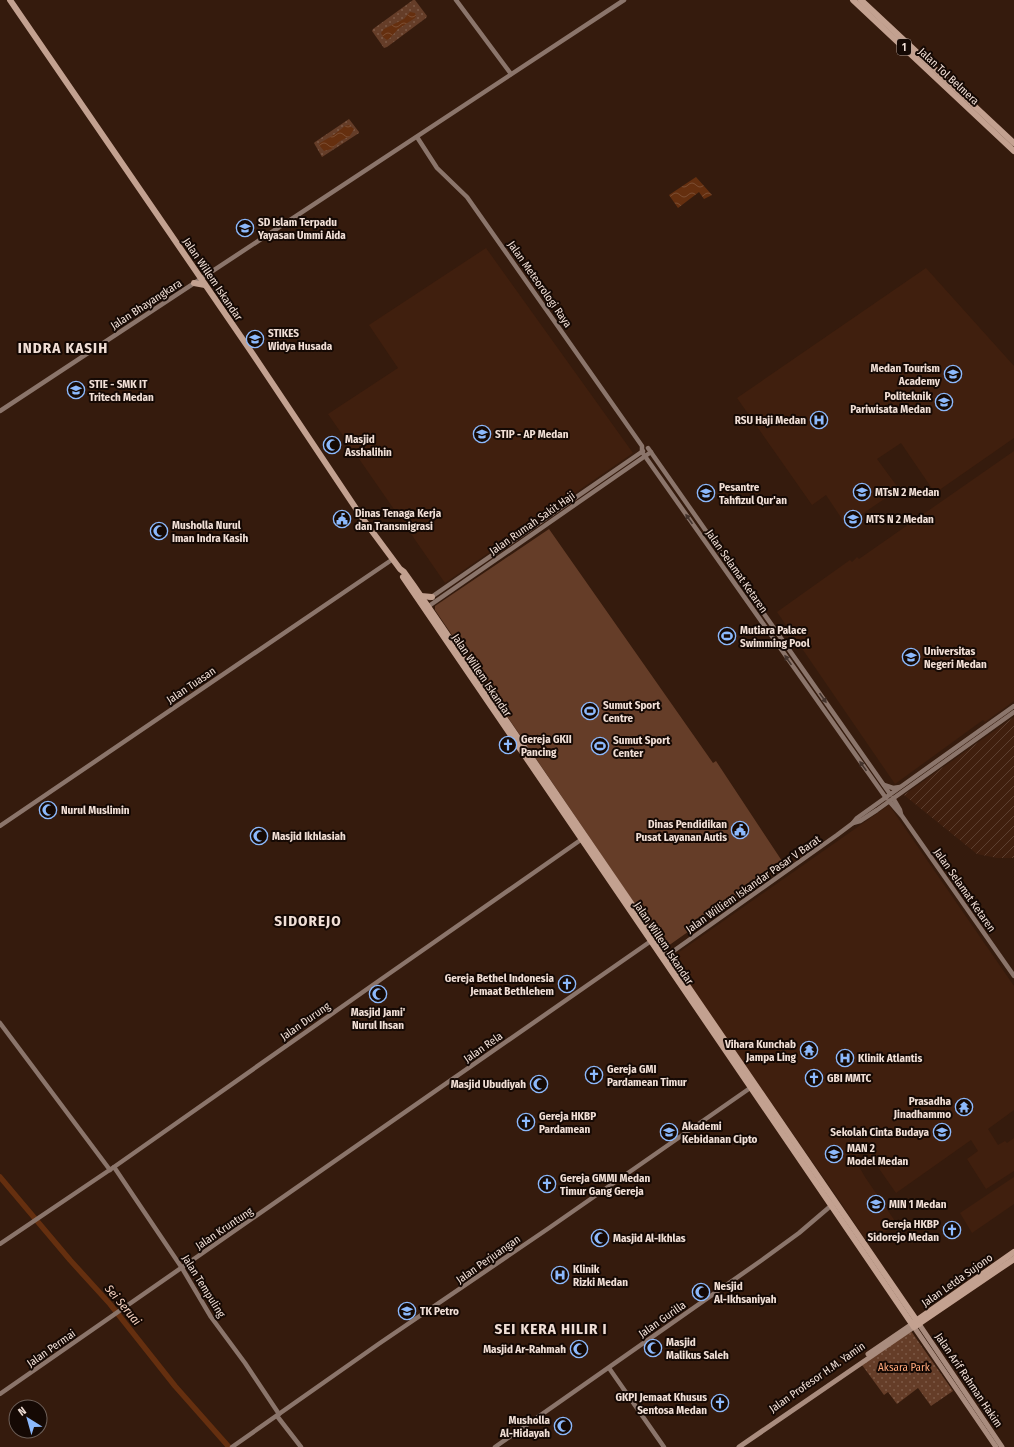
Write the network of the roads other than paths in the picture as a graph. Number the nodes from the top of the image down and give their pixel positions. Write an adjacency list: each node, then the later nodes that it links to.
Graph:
1 (10, 0): 10 (highway, Jalan Willem Iskandar)
2 (456, 0): 6 (street)
3 (624, 0): 6 (street)
4 (853, 0): 9 (highway, Jalan Tol Belmera / 1)
5 (861, 0): 8 (highway, Jalan Tol Belmera / 1)
6 (512, 74): 7 (street)
7 (417, 137): 10 (street); 14 (street, Jalan Meteorologi Raya)
8 (1014, 143)
9 (1014, 150)
10 (201, 279): 11 (street, Jalan Bhayangkara); 12 (highway, Jalan Willem Iskandar)
11 (194, 283): 12 (highway); 13 (street, Jalan Bhayangkara)
12 (205, 285): 19 (highway, Jalan Willem Iskandar)
13 (0, 411)
14 (642, 446): 15 (street); 16 (street)
15 (649, 450): 16 (street, Jalan Rumah Sakit Haji); 17 (street, Jalan Selamat Ketaren)
16 (644, 454): 18 (street, Jalan Selamat Ketaren, one-way to 16); 22 (street, Jalan Rumah Sakit Haji)
17 (704, 528): 18 (street); 25 (street, Jalan Selamat Ketaren)
18 (699, 532): 26 (street, Jalan Selamat Ketaren, one-way to 18)
19 (393, 558): 20 (highway, Jalan Willem Iskandar); 35 (street, Jalan Tuasan)
20 (400, 569): 21 (highway, Jalan Willem Iskandar); 23 (highway, Jalan Willem Iskandar)
21 (421, 596): 22 (highway); 23 (highway, Jalan Willem Iskandar)
22 (433, 600): 23 (street, Jalan Rumah Sakit Haji); 24 (highway)
23 (425, 605): 24 (highway, Jalan Willem Iskandar); 36 (highway, Jalan Willem Iskandar)
24 (432, 613): 37 (highway, Jalan Willem Iskandar)
25 (801, 666): 26 (street); 29 (street, Jalan Selamat Ketaren, one-way to 29)
26 (796, 670): 31 (street, Jalan Selamat Ketaren)
27 (1014, 706): 30 (street, Jalan Williem Iskandar Pasar V Barat)
28 (1014, 712): 30 (street, Jalan Williem Iskandar Pasar V Barat)
29 (857, 747): 31 (street); 32 (street, Jalan Selamat Ketaren)
30 (958, 749): 33 (street, Jalan Williem Iskandar Pasar V Barat); 34 (street, Jalan Williem Iskandar Pasar V Barat)
31 (852, 750): 34 (street, Jalan Selamat Ketaren, one-way to 31)
32 (883, 784): 33 (street); 34 (street, Jalan Selamat Ketaren)
33 (901, 787): 34 (street, Jalan Williem Iskandar Pasar V Barat)
34 (889, 798): 39 (street, Jalan Williem Iskandar Pasar V Barat); 40 (street, Jalan Selamat Ketaren)
35 (0, 826)
36 (582, 840): 37 (highway, Jalan Willem Iskandar); 44 (street, Jalan Durung)
37 (590, 848): 38 (highway, Jalan Willem Iskandar); 39 (highway, Jalan Willem Iskandar)
38 (651, 941): 39 (highway, Jalan Willem Iskandar); 43 (street, Jalan Rela)
39 (665, 957): 42 (highway, Jalan Willem Iskandar)
40 (1014, 976)
41 (0, 1023): 44 (street, Jalan Tempuling)
42 (753, 1086): 45 (highway, Jalan Willem Iskandar); 58 (street, Jalan Perjuangan)
43 (326, 1167): 49 (street, Jalan Kruntung)
44 (112, 1168): 46 (street, Jalan Durung); 49 (street, Jalan Tempuling)
45 (833, 1204): 50 (highway, Jalan Willem Iskandar); 55 (street, Jalan Gurilla)
46 (0, 1244)
47 (1014, 1252): 51 (highway, Jalan Letda Sujono)
48 (1014, 1259): 53 (highway, Jalan Letda Sujono)
49 (182, 1268): 52 (street, Jalan Kruntung); 58 (street, Jalan Tempuling)
50 (908, 1314): 51 (highway); 53 (highway, Jalan Willem Iskandar); 54 (main road)
51 (924, 1315): 53 (highway, Jalan Letda Sujono)
52 (113, 1316): 57 (street, Jalan Permai)
53 (915, 1324): 54 (main road, Jalan Profesor H.M. Yamin); 56 (main road, Jalan Arif Rahman Hakim); 64 (main road, Jalan Profesor H.M. Yamin)
54 (903, 1330): 63 (main road, Jalan Profesor H.M. Yamin)
55 (608, 1368): 61 (street, Jalan Gurilla); 62 (street)
56 (949, 1373): 65 (main road, Jalan Arif Rahman Hakim); 66 (main road, Jalan Arif Rahman Hakim)
57 (0, 1394)
58 (278, 1415): 59 (street, Jalan Perjuangan); 60 (street, Jalan Tempuling)
59 (233, 1446)
60 (301, 1447)
61 (495, 1447)
62 (664, 1447)
63 (734, 1447)
64 (739, 1447)
65 (996, 1447)
66 (1002, 1447)

